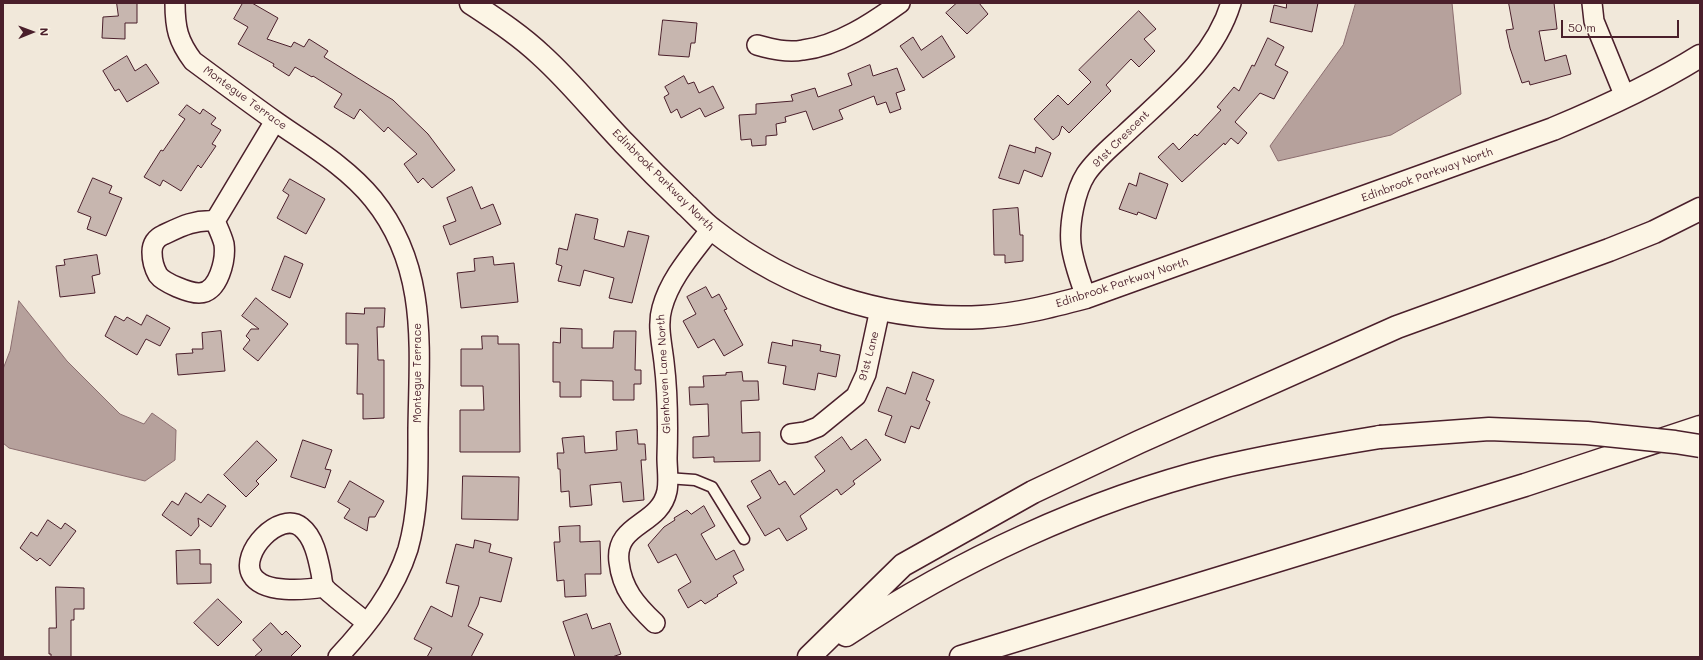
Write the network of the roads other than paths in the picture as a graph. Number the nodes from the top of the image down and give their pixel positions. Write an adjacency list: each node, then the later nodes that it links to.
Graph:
1 (175, 3): 9 (street, Montegue Terrace)
2 (471, 3): 12 (main road, Edinbrook Parkway North)
3 (900, 3): 6 (street)
4 (1232, 3): 13 (street, 91st Crescent)
5 (1592, 3): 8 (street)
6 (757, 45)
7 (1700, 56): 8 (main road, Edinbrook Parkway North)
8 (1625, 97): 13 (main road, Edinbrook Parkway North)
9 (275, 121): 11 (street); 21 (street, Montegue Terrace)
10 (1700, 209): 24 (main road)
11 (215, 221)
12 (711, 229): 14 (main road, Edinbrook Parkway North); 18 (street, Glenhaven Lane North)
13 (1086, 297): 14 (main road, Edinbrook Parkway North)
14 (880, 309): 16 (street, 91st Lane)
15 (1700, 427): 26 (main road)
16 (791, 434)
17 (1700, 446): 25 (main road, bridge)
18 (667, 478): 19 (lane); 22 (street, Glenhaven Lane North)
19 (744, 539)
20 (324, 587): 21 (street)
21 (367, 623): 23 (street, Montegue Terrace)
22 (655, 623)
23 (338, 657)
24 (809, 657)
25 (812, 657)
26 (961, 657)

